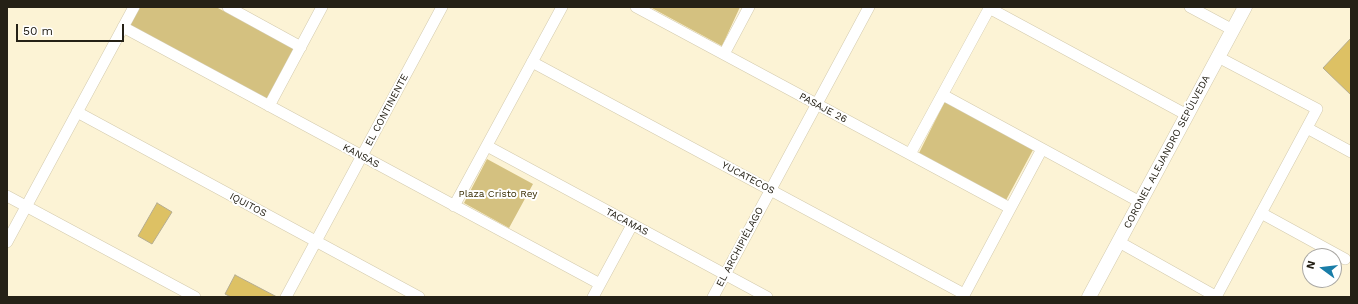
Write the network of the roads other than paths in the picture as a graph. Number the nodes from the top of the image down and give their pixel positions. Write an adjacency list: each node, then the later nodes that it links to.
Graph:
1 (134, 7): 12 (street)
2 (228, 7): 14 (street)
3 (322, 7): 14 (street)
4 (442, 7): 28 (street, EL CONTINENTE)
5 (562, 7): 17 (street)
6 (636, 7): 15 (street, PASAJE 26)
7 (749, 7): 15 (street)
8 (869, 7): 19 (street, EL ARCHIPIÉLAGO)
9 (1190, 7): 13 (street)
10 (1245, 7): 13 (street, CORONEL ALEJANDRO SEPÚLVEDA)
11 (990, 8): 18 (street); 22 (street)
12 (123, 27): 20 (street, KANSAS); 21 (street)
13 (1233, 30): 16 (street, CORONEL ALEJANDRO SEPÚLVEDA)
14 (301, 46): 20 (street)
15 (724, 54): 19 (street, PASAJE 26)
16 (1218, 57): 22 (street, CORONEL ALEJANDRO SEPÚLVEDA); 23 (street)
17 (532, 62): 24 (street); 29 (street, YUCATECOS)
18 (943, 95): 25 (street); 27 (street)
19 (817, 104): 27 (street, PASAJE 26); 29 (street, EL ARCHIPIÉLAGO)
20 (269, 106): 28 (street, KANSAS)
21 (77, 112): 32 (street); 37 (street, IQUITOS)
22 (1187, 115): 31 (street, CORONEL ALEJANDRO SEPÚLVEDA)
23 (1307, 128): 26 (street); 35 (street)
24 (487, 146): 33 (street); 36 (street, TACAMAS)
25 (1042, 149): 31 (street); 34 (street)
26 (1351, 152)
27 (910, 154): 34 (street, PASAJE 26)
28 (362, 156): 33 (street, KANSAS); 37 (street, EL CONTINENTE)
29 (771, 190): 41 (street, EL ARCHIPIÉLAGO); 43 (street, YUCATECOS)
30 (7, 196): 32 (street)
31 (1140, 202): 39 (street, CORONEL ALEJANDRO SEPÚLVEDA)
32 (27, 206): 38 (street); 44 (street)
33 (454, 206): 42 (street, KANSAS)
34 (1010, 208): 43 (street)
35 (1262, 213): 40 (street); 51 (street)
36 (632, 224): 41 (street, TACAMAS); 42 (street)
37 (316, 241): 45 (street, EL CONTINENTE); 46 (street, IQUITOS)
38 (7, 242)
39 (1119, 242): 50 (street, CORONEL ALEJANDRO SEPÚLVEDA); 51 (street)
40 (1345, 259)
41 (725, 274): 48 (street, EL ARCHIPIÉLAGO); 49 (street, TACAMAS)
42 (600, 284): 47 (street)
43 (964, 295)
44 (195, 297)
45 (286, 297)
46 (419, 297)
47 (593, 297)
48 (713, 297)
49 (767, 297)
50 (1089, 297)
51 (1217, 297)

